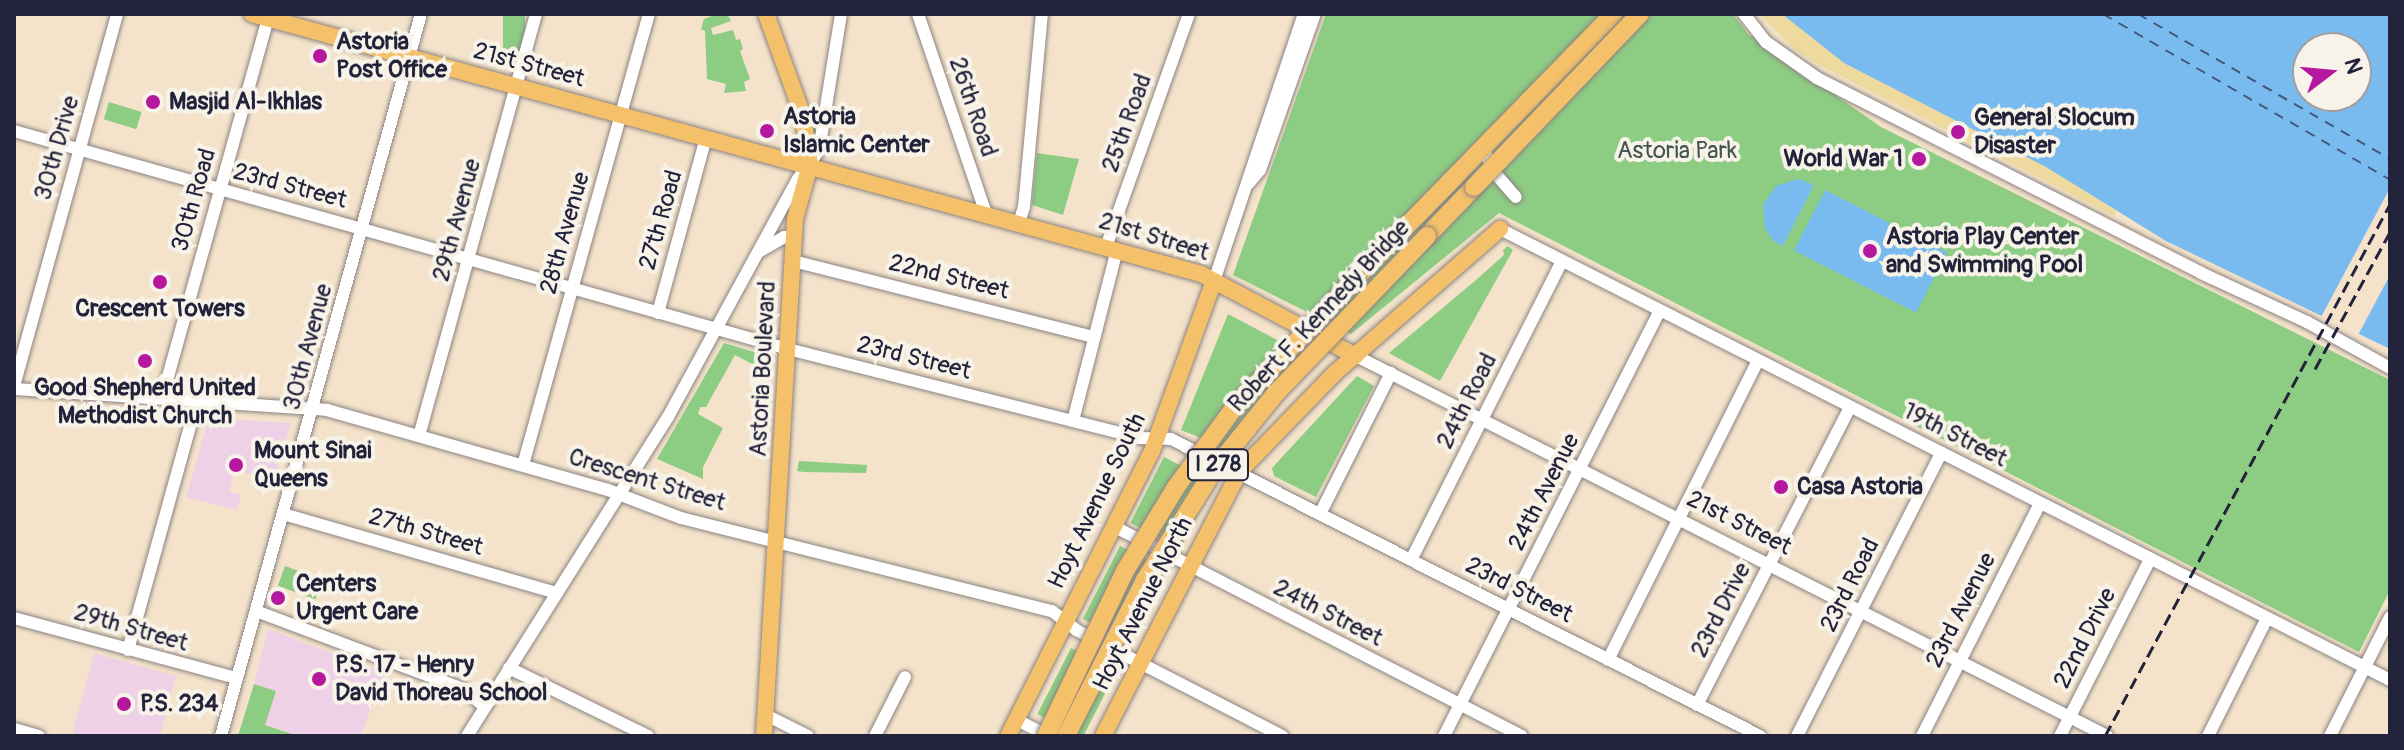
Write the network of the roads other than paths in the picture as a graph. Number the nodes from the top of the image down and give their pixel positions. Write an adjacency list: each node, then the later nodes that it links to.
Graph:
1 (117, 14): 21 (street, 30th Drive)
2 (421, 14): 16 (street, 30th Avenue)
3 (536, 14): 17 (street, 29th Avenue)
4 (649, 14): 18 (street, 28th Avenue)
5 (766, 14): 23 (main road, Astoria Boulevard)
6 (841, 14): 23 (street)
7 (918, 14): 27 (street, 26th Road)
8 (1042, 14): 28 (street)
9 (1189, 14): 32 (street, 25th Road)
10 (1304, 14): 24 (street)
11 (1315, 14): 24 (street)
12 (1614, 14): 96 (highway, Robert F. Kennedy Bridge / I 278, bridge)
13 (1640, 14): 105 (highway, Robert F. Kennedy Bridge / I 278, bridge)
14 (1744, 14): 46 (street)
15 (263, 15): 16 (main road, 21st Street); 25 (street, 30th Road)
16 (409, 57): 17 (main road, 21st Street); 29 (street, 30th Avenue)
17 (516, 86): 18 (main road, 21st Street); 34 (street, 29th Avenue)
18 (621, 115): 20 (main road, 21st Street); 38 (street, 28th Avenue)
19 (14, 131): 21 (street, 23rd Street)
20 (706, 138): 23 (main road, 21st Street); 40 (street, 27th Road)
21 (80, 150): 25 (street, 23rd Street); 48 (street, 30th Drive)
22 (1484, 150): 26 (street)
23 (810, 165): 27 (main road, 21st Street); 31 (main road, Astoria Boulevard); 33 (street)
24 (1249, 183): 37 (street)
25 (220, 189): 29 (street, 23rd Street); 49 (street, 30th Road)
26 (1516, 197)
27 (986, 214): 28 (main road, 21st Street)
28 (1019, 223): 32 (main road, 21st Street)
29 (363, 229): 34 (street, 23rd Street); 52 (street, 30th Avenue)
30 (1500, 229): 36 (street, 19th Street); 44 (main road, Hoyt Avenue North)
31 (794, 237): 33 (street); 35 (main road, Astoria Boulevard)
32 (1112, 248): 37 (main road, 21st Street); 42 (street, 25th Road)
33 (760, 251): 41 (street)
34 (470, 259): 38 (street, 23rd Street); 55 (street, 29th Avenue)
35 (793, 261): 42 (street, 22nd Street); 43 (main road, Astoria Boulevard)
36 (1562, 261): 39 (street, 19th Street); 53 (street, 24th Road)
37 (1214, 281): 44 (main road, 21st Street); 56 (main road, Hoyt Avenue South)
38 (572, 289): 40 (street, 23rd Street); 58 (street, 28th Avenue)
39 (1660, 311): 45 (street, 19th Street); 59 (street, 24th Avenue)
40 (658, 313): 41 (street, 23rd Street)
41 (716, 329): 43 (street, 23rd Street); 61 (street)
42 (1094, 337): 54 (street, 25th Road)
43 (788, 349): 54 (street, 23rd Street); 67 (main road, Astoria Boulevard)
44 (1356, 356): 47 (street, 21st Street); 60 (main road, Hoyt Avenue North)
45 (1757, 362): 51 (street, 19th Street); 65 (street)
46 (2390, 368)
47 (1391, 373): 53 (street, 21st Street); 64 (street)
48 (14, 387): 49 (street, Crescent Street)
49 (162, 398): 50 (street, Crescent Street)
50 (197, 401): 52 (street, Crescent Street); 80 (street)
51 (1850, 407): 57 (street, 19th Street); 70 (street, 23rd Drive)
52 (314, 408): 55 (street, Crescent Street); 63 (street, 30th Avenue)
53 (1483, 419): 59 (street, 21st Street); 69 (street, 24th Road)
54 (1073, 421): 56 (street, 23rd Street)
55 (419, 436): 58 (street, Crescent Street)
56 (1156, 439): 60 (street, 23rd Street); 66 (main road, Hoyt Avenue South)
57 (1941, 453): 62 (street, 19th Street); 75 (street, 23rd Road)
58 (523, 465): 61 (street, Crescent Street)
59 (1581, 470): 65 (street, 21st Street); 73 (street, 24th Avenue)
60 (1239, 472): 64 (street, 23rd Street); 71 (main road, Hoyt Avenue North)
61 (619, 494): 67 (street, Crescent Street); 72 (street)
62 (2040, 503): 68 (street, 19th Street); 82 (street, 23rd Avenue)
63 (283, 514): 72 (street, 27th Street); 74 (street, 30th Avenue)
64 (1320, 514): 69 (street, 23rd Street)
65 (1679, 519): 70 (street, 21st Street); 81 (street)
66 (1115, 527): 71 (street, 24th Street); 79 (main road, Hoyt Avenue South)
67 (778, 541): 79 (street, Crescent Street); 92 (main road, Astoria Boulevard)
68 (2150, 559): 78 (street, 19th Street); 93 (street, 22nd Drive)
69 (1411, 560): 73 (street, 23rd Street)
70 (1769, 565): 75 (street, 21st Street); 90 (street, 23rd Drive)
71 (1189, 567): 83 (main road, Hoyt Avenue North); 89 (street, 24th Street)
72 (557, 593): 85 (street)
73 (1509, 609): 81 (street, 23rd Street); 89 (street, 24th Avenue)
74 (256, 611): 87 (street, 30th Avenue); 91 (street)
75 (1861, 611): 82 (street, 21st Street); 111 (street, 23rd Road)
76 (2390, 617): 84 (street)
77 (14, 618): 80 (street, 29th Street)
78 (2267, 618): 84 (street, 19th Street); 115 (street)
79 (1065, 621): 83 (street, Crescent Street); 94 (main road, Hoyt Avenue South)
80 (128, 650): 87 (street, 29th Street)
81 (1608, 660): 90 (street, 23rd Street)
82 (1960, 661): 93 (street, 21st Street); 112 (street, 23rd Avenue)
83 (1140, 663): 106 (main road, Hoyt Avenue North); 107 (street, Crescent Street)
84 (2365, 667): 88 (street, 19th Street); 116 (street)
85 (509, 668): 91 (street); 100 (street)
86 (905, 677): 103 (street)
87 (237, 678): 98 (street, 30th Avenue)
88 (2390, 680)
89 (1460, 705): 108 (street, 24th Avenue); 109 (street, 24th Street)
90 (1697, 705): 110 (street, 23rd Street)
91 (485, 707): 99 (street)
92 (766, 715): 101 (main road, Astoria Boulevard); 102 (street)
93 (2070, 717): 113 (street, 22nd Drive); 114 (street, 21st Street)
94 (1017, 720): 96 (street); 104 (main road, Hoyt Avenue South)
95 (14, 729): 97 (street)
96 (1042, 733)
97 (39, 736)
98 (221, 736)
99 (467, 736)
100 (648, 736)
101 (764, 736)
102 (808, 736)
103 (875, 736)
104 (1008, 736)
105 (1066, 736)
106 (1103, 736)
107 (1282, 736)
108 (1444, 736)
109 (1521, 736)
110 (1760, 736)
111 (1797, 736)
112 (1922, 736)
113 (2060, 736)
114 (2107, 736)
115 (2208, 736)
116 (2330, 736)

